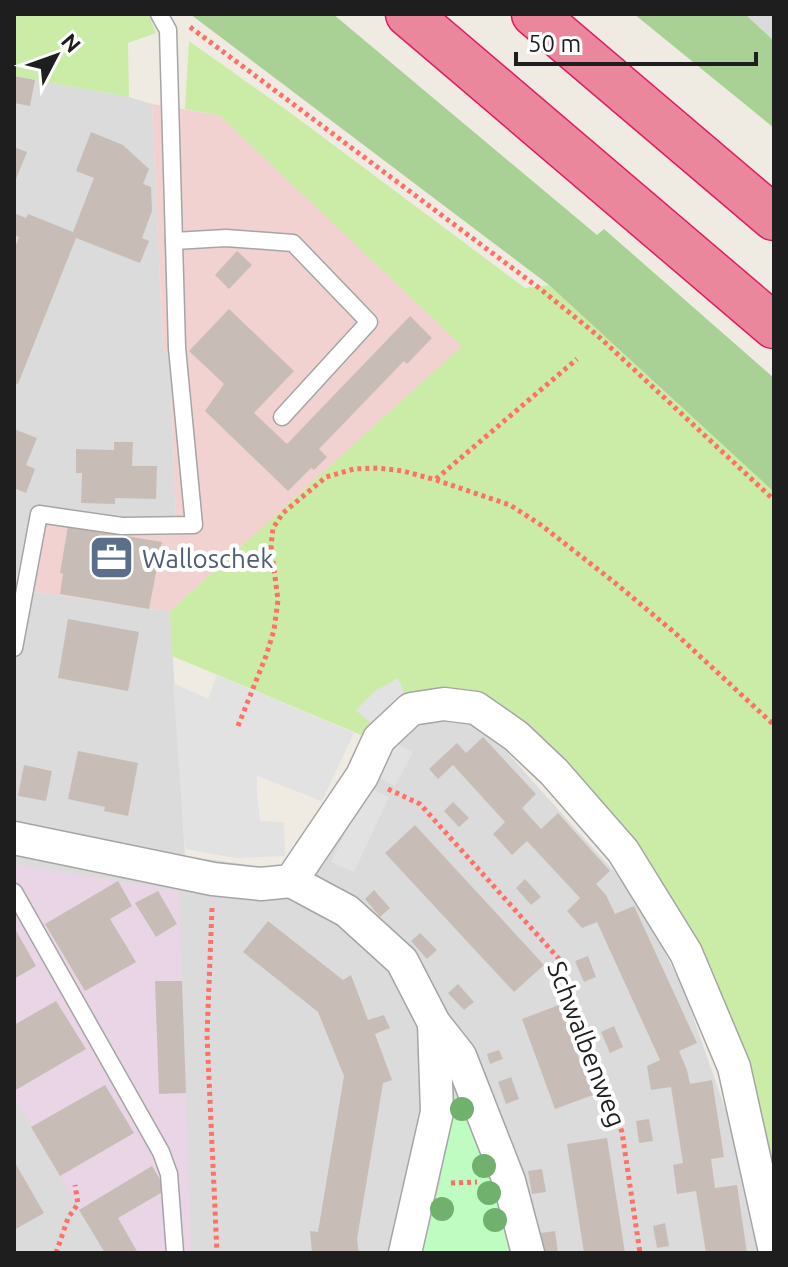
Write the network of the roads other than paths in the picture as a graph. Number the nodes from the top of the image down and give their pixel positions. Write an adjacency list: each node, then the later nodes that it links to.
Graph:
1 (159, 14): 5 (lane)
2 (408, 14): 6 (highway)
3 (534, 14): 4 (highway)
4 (774, 218)
5 (174, 241): 7 (lane); 8 (lane)
6 (774, 326)
7 (282, 417)
8 (14, 648)
9 (14, 838): 10 (street)
10 (291, 881): 12 (street); 13 (street)
11 (14, 892): 14 (lane)
12 (434, 1023): 15 (street); 16 (street)
13 (774, 1247)
14 (175, 1253)
15 (405, 1253)
16 (528, 1253)

